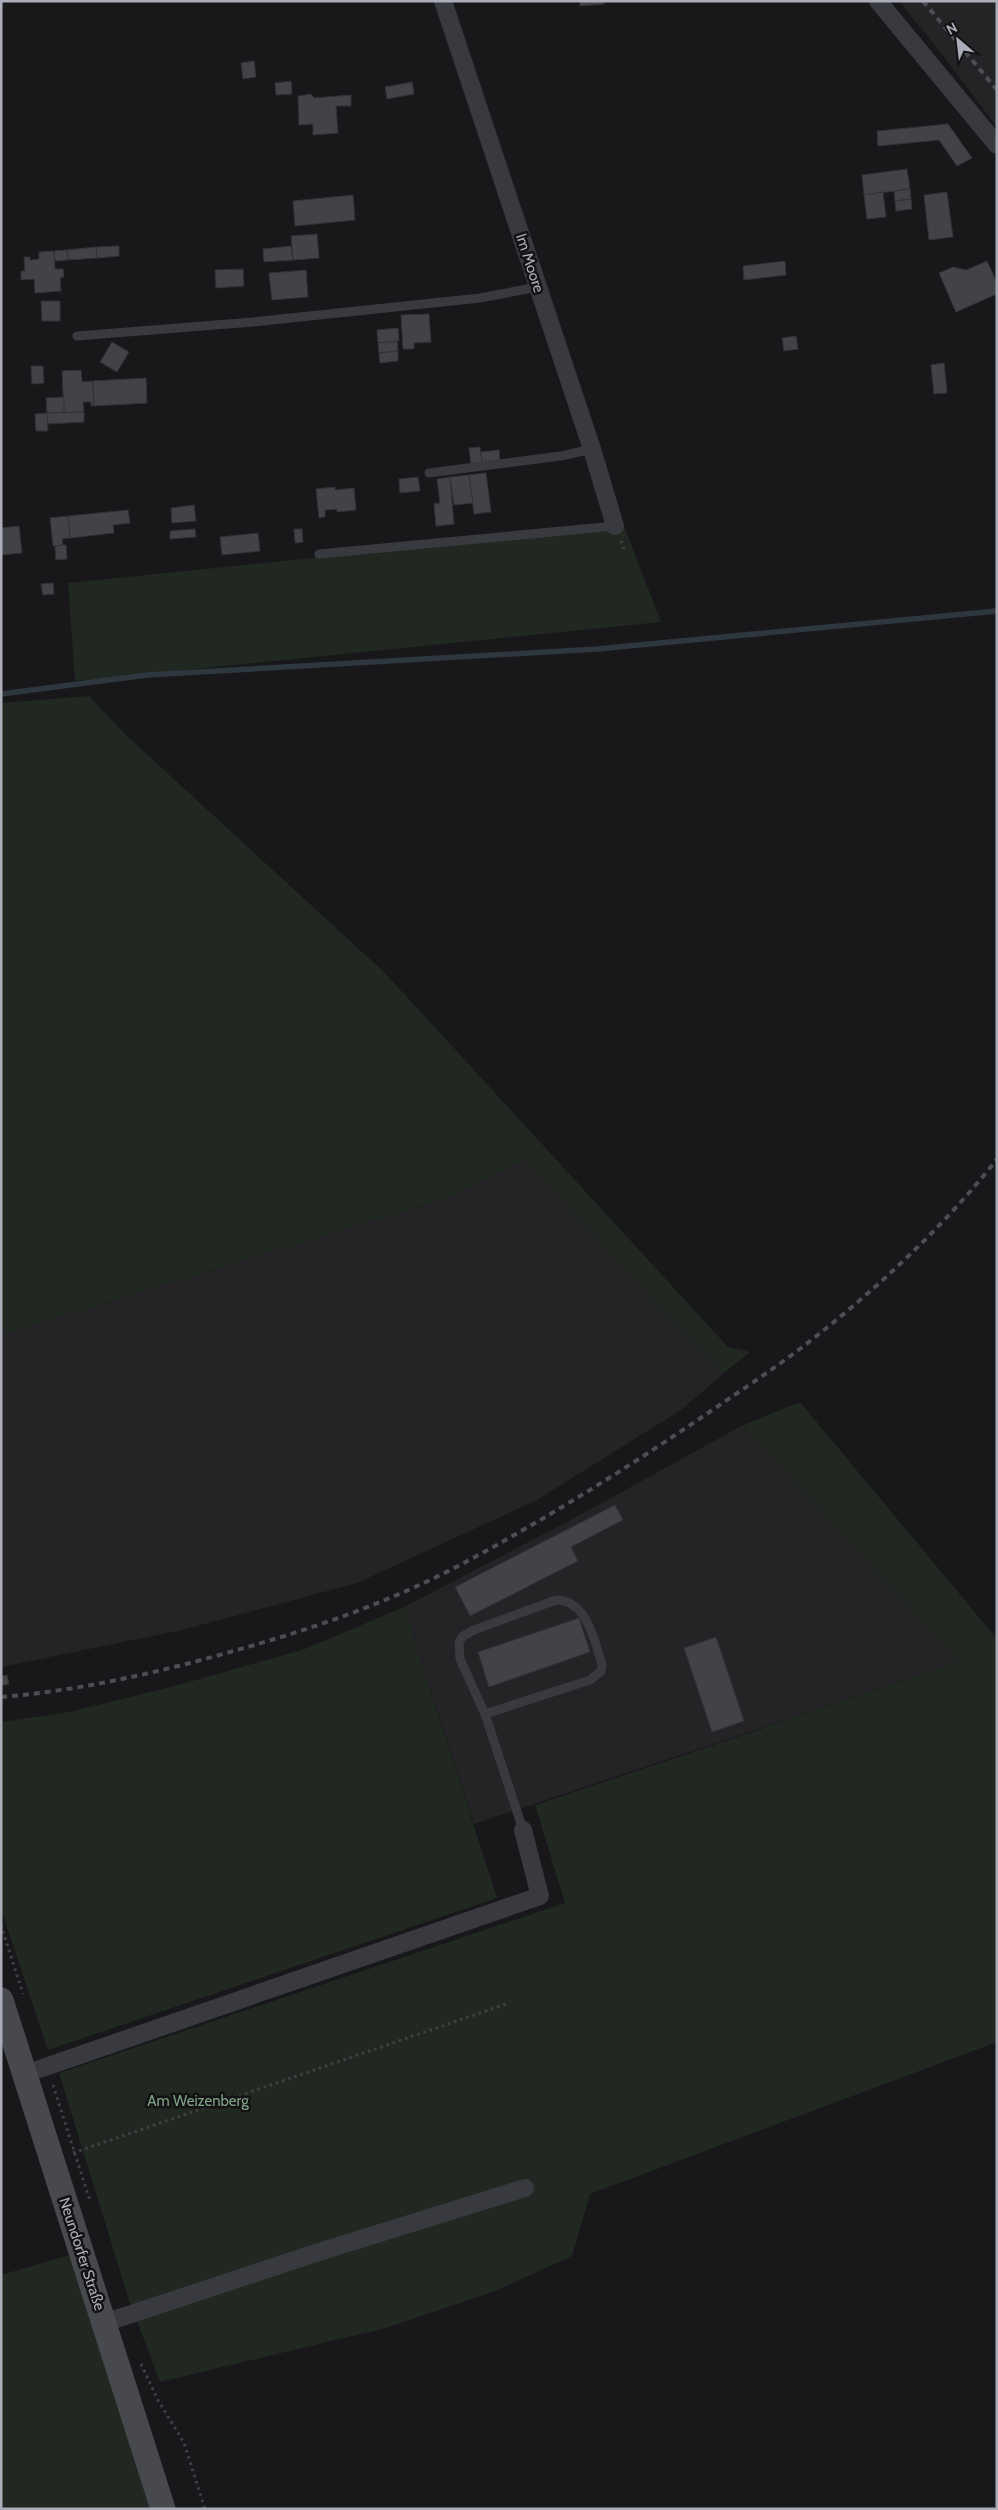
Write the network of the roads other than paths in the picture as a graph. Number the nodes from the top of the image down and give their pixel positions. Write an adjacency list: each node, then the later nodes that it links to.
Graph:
1 (444, 1): 4 (street, Im Moore)
2 (878, 1): 3 (street)
3 (997, 145)
4 (538, 287): 5 (lane); 6 (street, Im Moore)
5 (77, 336)
6 (592, 448): 7 (lane); 8 (street, Im Moore)
7 (429, 473)
8 (615, 526): 9 (lane)
9 (319, 554)
10 (485, 1714): 10 (lane); 11 (lane)
11 (523, 1830): 13 (street)
12 (13, 2000): 13 (main road, Neundorfer Straße)
13 (36, 2070): 15 (main road, Neundorfer Straße)
14 (524, 2188): 15 (street)
15 (104, 2323): 16 (main road, Neundorfer Straße)
16 (162, 2509)

